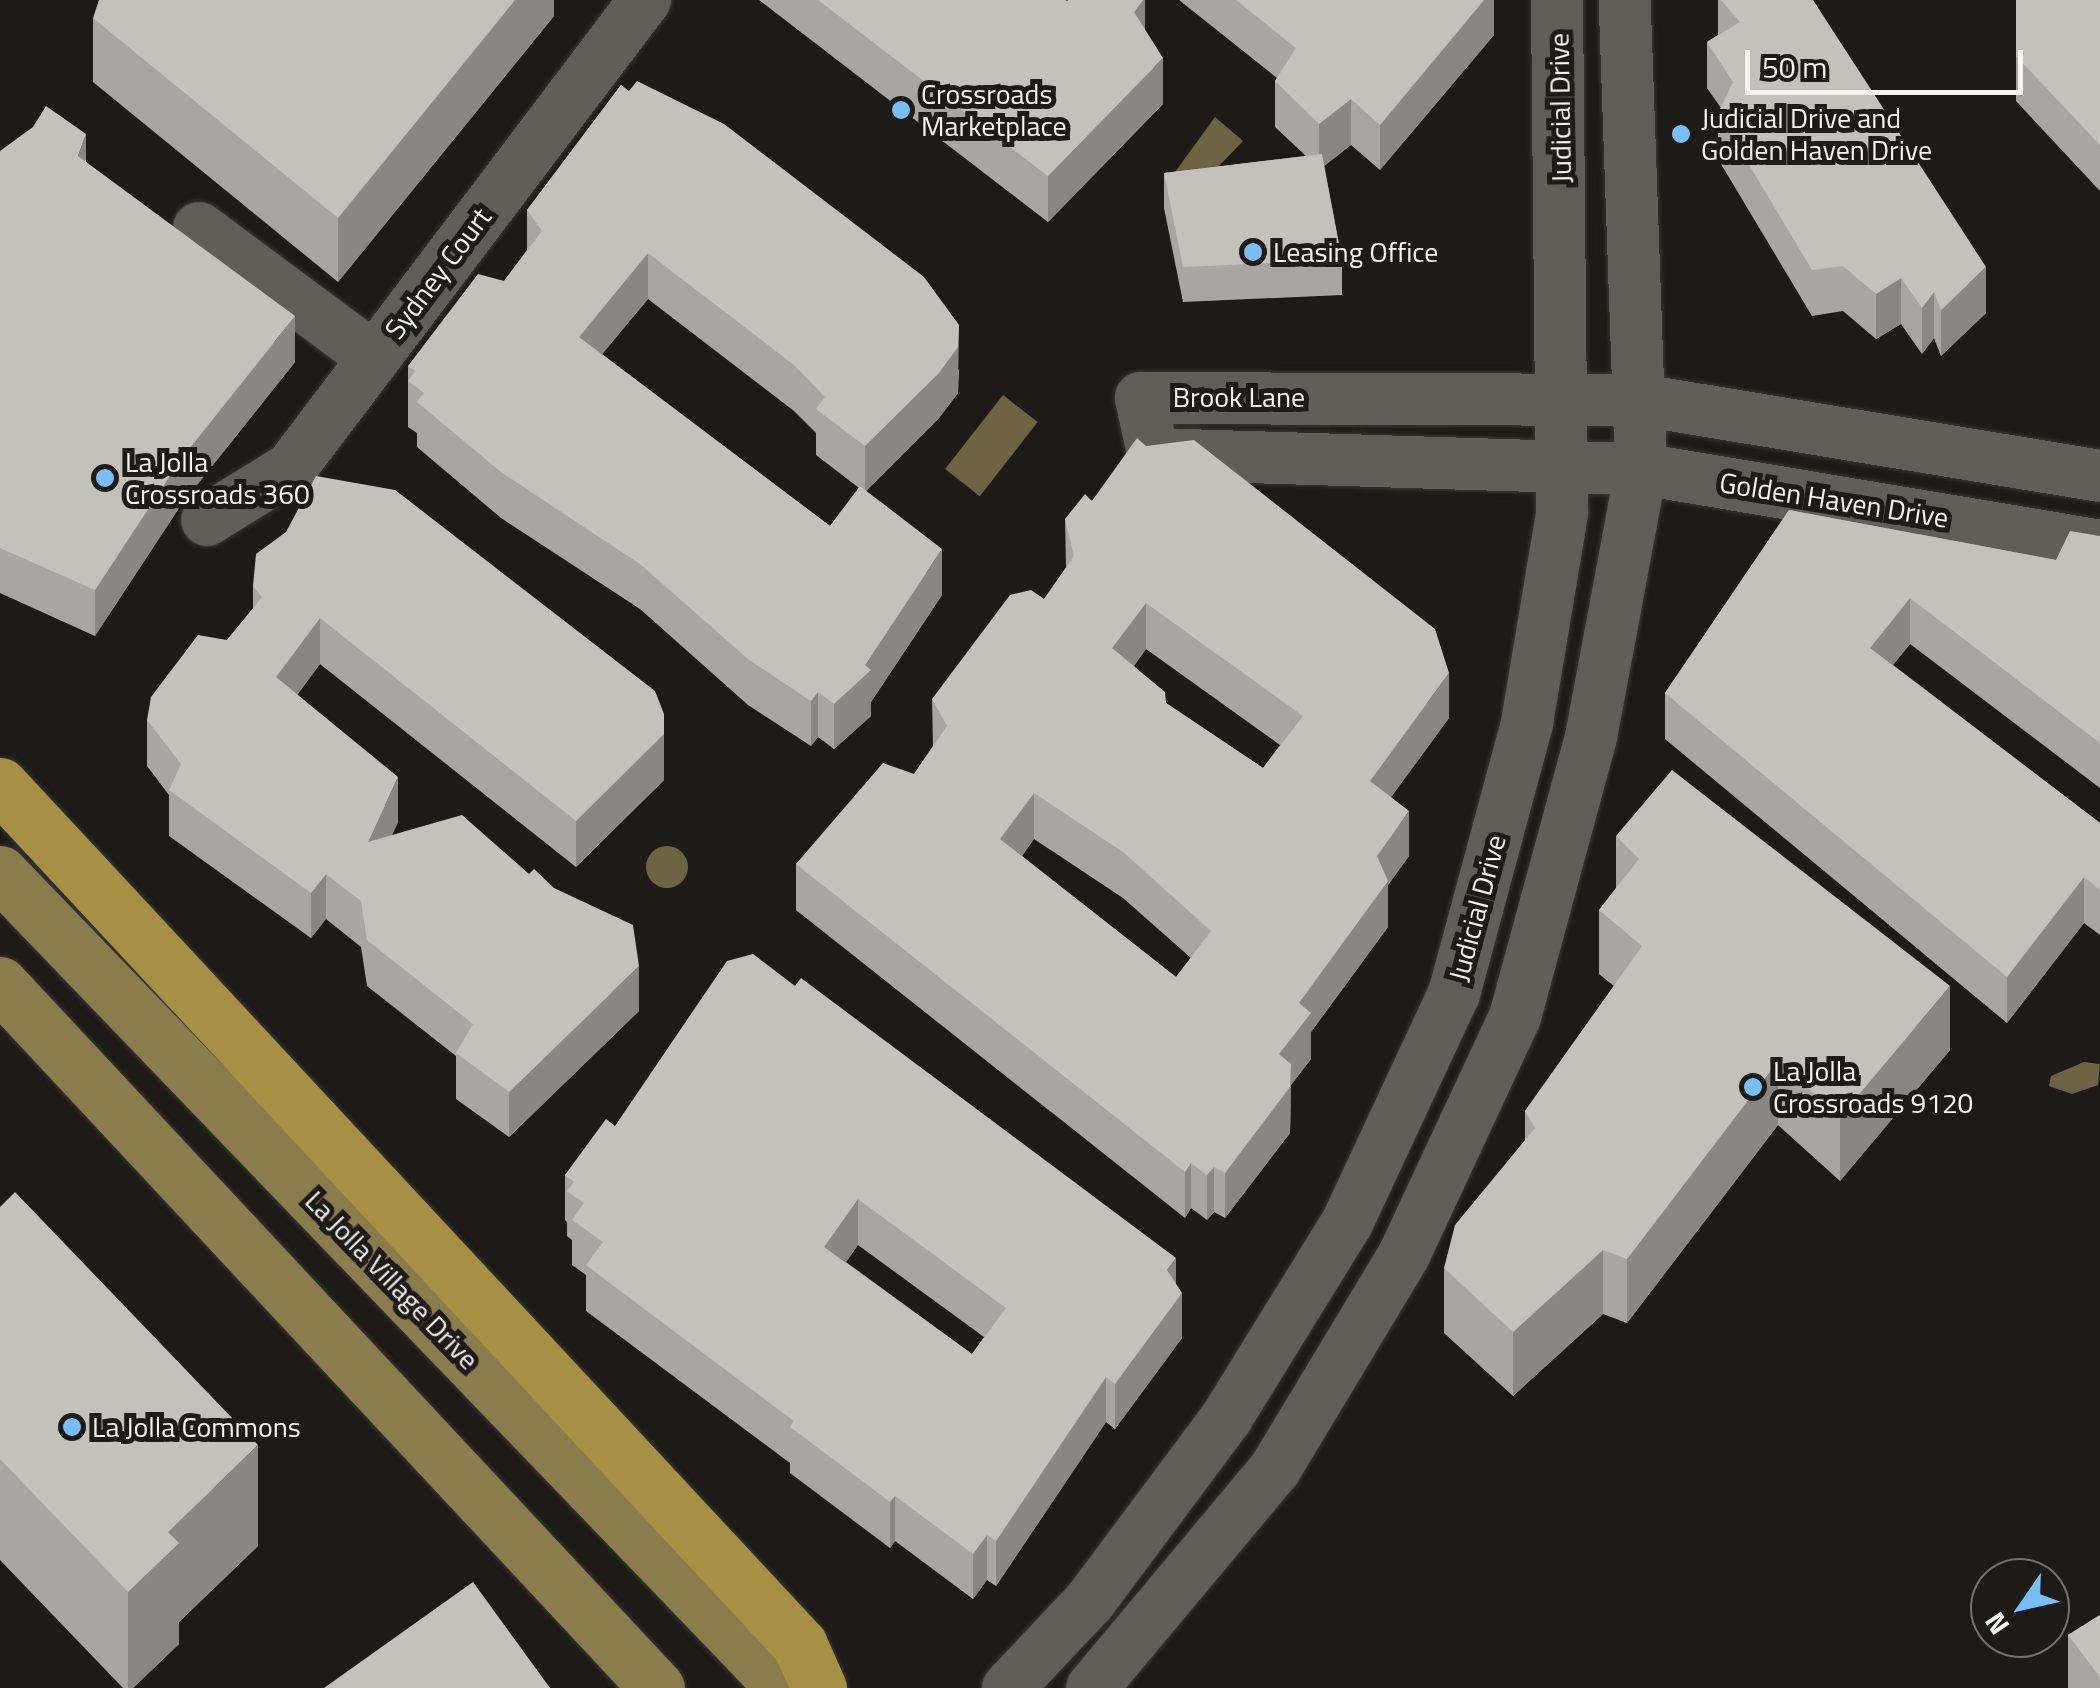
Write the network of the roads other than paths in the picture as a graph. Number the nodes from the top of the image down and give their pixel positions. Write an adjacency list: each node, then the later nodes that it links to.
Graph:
1 (645, 0): 5 (street, Sydney Court)
2 (1557, 0): 6 (street, Judicial Drive)
3 (1625, 0): 7 (street)
4 (199, 228): 5 (street)
5 (374, 358): 11 (street, Sydney Court)
6 (1568, 395): 7 (street); 8 (street, Judicial Drive); 8 (street, Brook Lane)
7 (1642, 400): 9 (street); 10 (street)
8 (1567, 464): 9 (street, Golden Haven Drive); 19 (street, Judicial Drive)
9 (1642, 469): 12 (street, Golden Haven Drive); 20 (street)
10 (2100, 476)
11 (208, 520)
12 (2100, 546)
13 (0, 785): 18 (highway)
14 (0, 872): 17 (main road, La Jolla Village Drive)
15 (0, 984): 16 (main road)
16 (658, 1688)
17 (784, 1688)
18 (819, 1688)
19 (1008, 1688)
20 (1092, 1688)

